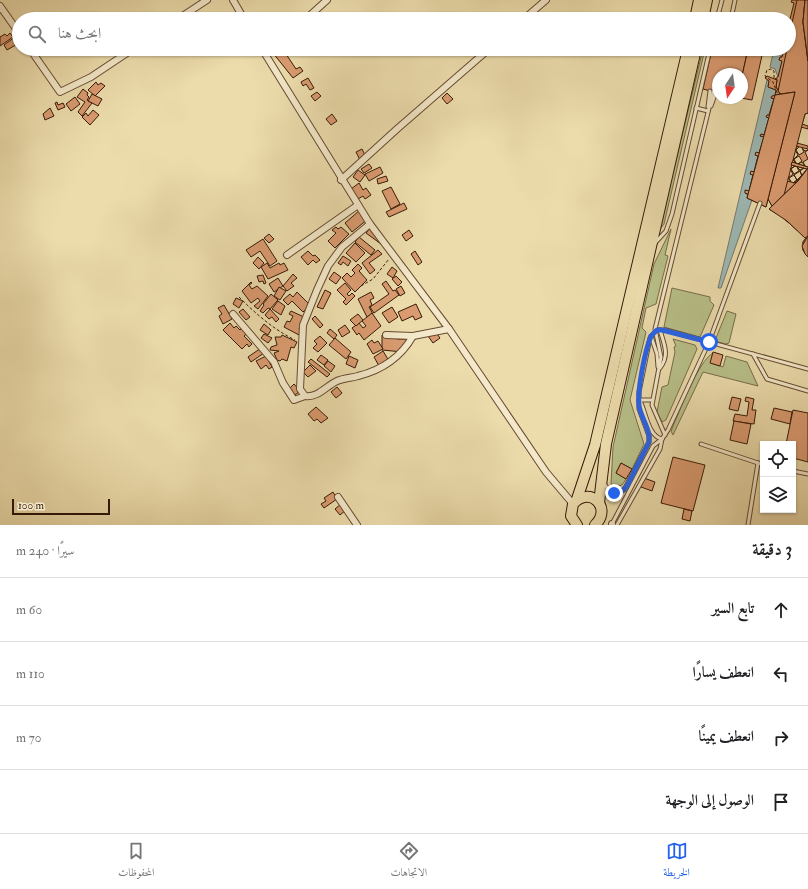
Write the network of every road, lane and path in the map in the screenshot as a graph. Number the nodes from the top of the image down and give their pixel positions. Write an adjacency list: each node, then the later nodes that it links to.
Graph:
1 (207, 0): 10 (street)
2 (233, 0): 11 (street)
3 (327, 0): 12 (street)
4 (546, 0): 13 (street)
5 (699, 0): 14 (highway)
6 (707, 0): 15 (highway)
7 (722, 0): 16 (lane)
8 (735, 0): 17 (lane)
9 (0, 6): 18 (street)
10 (189, 12)
11 (240, 12)
12 (314, 12)
13 (532, 12)
14 (696, 12)
15 (704, 12)
16 (719, 12)
17 (732, 12)
18 (12, 23)
19 (35, 56): 20 (street)
20 (122, 56)
21 (266, 56): 30 (street)
22 (482, 56): 30 (street)
23 (686, 56): 63 (highway)
24 (694, 56): 34 (highway)
25 (708, 56): 28 (lane)
26 (774, 78): 27 (path)
27 (778, 93)
28 (696, 108): 29 (lane); 34 (lane)
29 (708, 111): 29 (lane); 42 (lane)
30 (342, 180): 32 (street)
31 (760, 203): 46 (lane)
32 (358, 205): 33 (street); 36 (street)
33 (370, 224): 35 (street); 47 (street)
34 (649, 248): 57 (highway)
35 (393, 254): 37 (path); 40 (street)
36 (287, 255)
37 (361, 286)
38 (239, 297): 47 (path)
39 (233, 314): 52 (street)
40 (449, 329): 44 (street); 63 (street)
41 (660, 330): 42 (lane); 46 (lane); 50 (lane)
42 (655, 332): 45 (lane); 50 (lane)
43 (386, 334): 44 (street)
44 (413, 336): 52 (street)
45 (651, 336): 50 (lane); 53 (lane)
46 (709, 342): 48 (lane); 55 (lane)
47 (302, 343): 52 (street)
48 (753, 354): 49 (lane); 51 (lane)
49 (808, 369)
50 (658, 371): 54 (lane)
51 (808, 391)
52 (305, 396)
53 (639, 400): 54 (lane); 56 (lane); 57 (lane)
54 (652, 400): 55 (lane)
55 (665, 435): 56 (lane)
56 (662, 439): 68 (lane); 68 (lane)
57 (606, 444): 64 (highway)
58 (702, 444): 59 (lane)
59 (758, 463): 69 (lane)
60 (796, 472): 61 (lane)
61 (808, 474)
62 (338, 497): 67 (street)
63 (575, 502): 64 (highway); 66 (highway)
64 (599, 503): 65 (highway)
65 (598, 522): 68 (lane)
66 (574, 524)
67 (357, 525)
68 (614, 525)
69 (748, 525)

